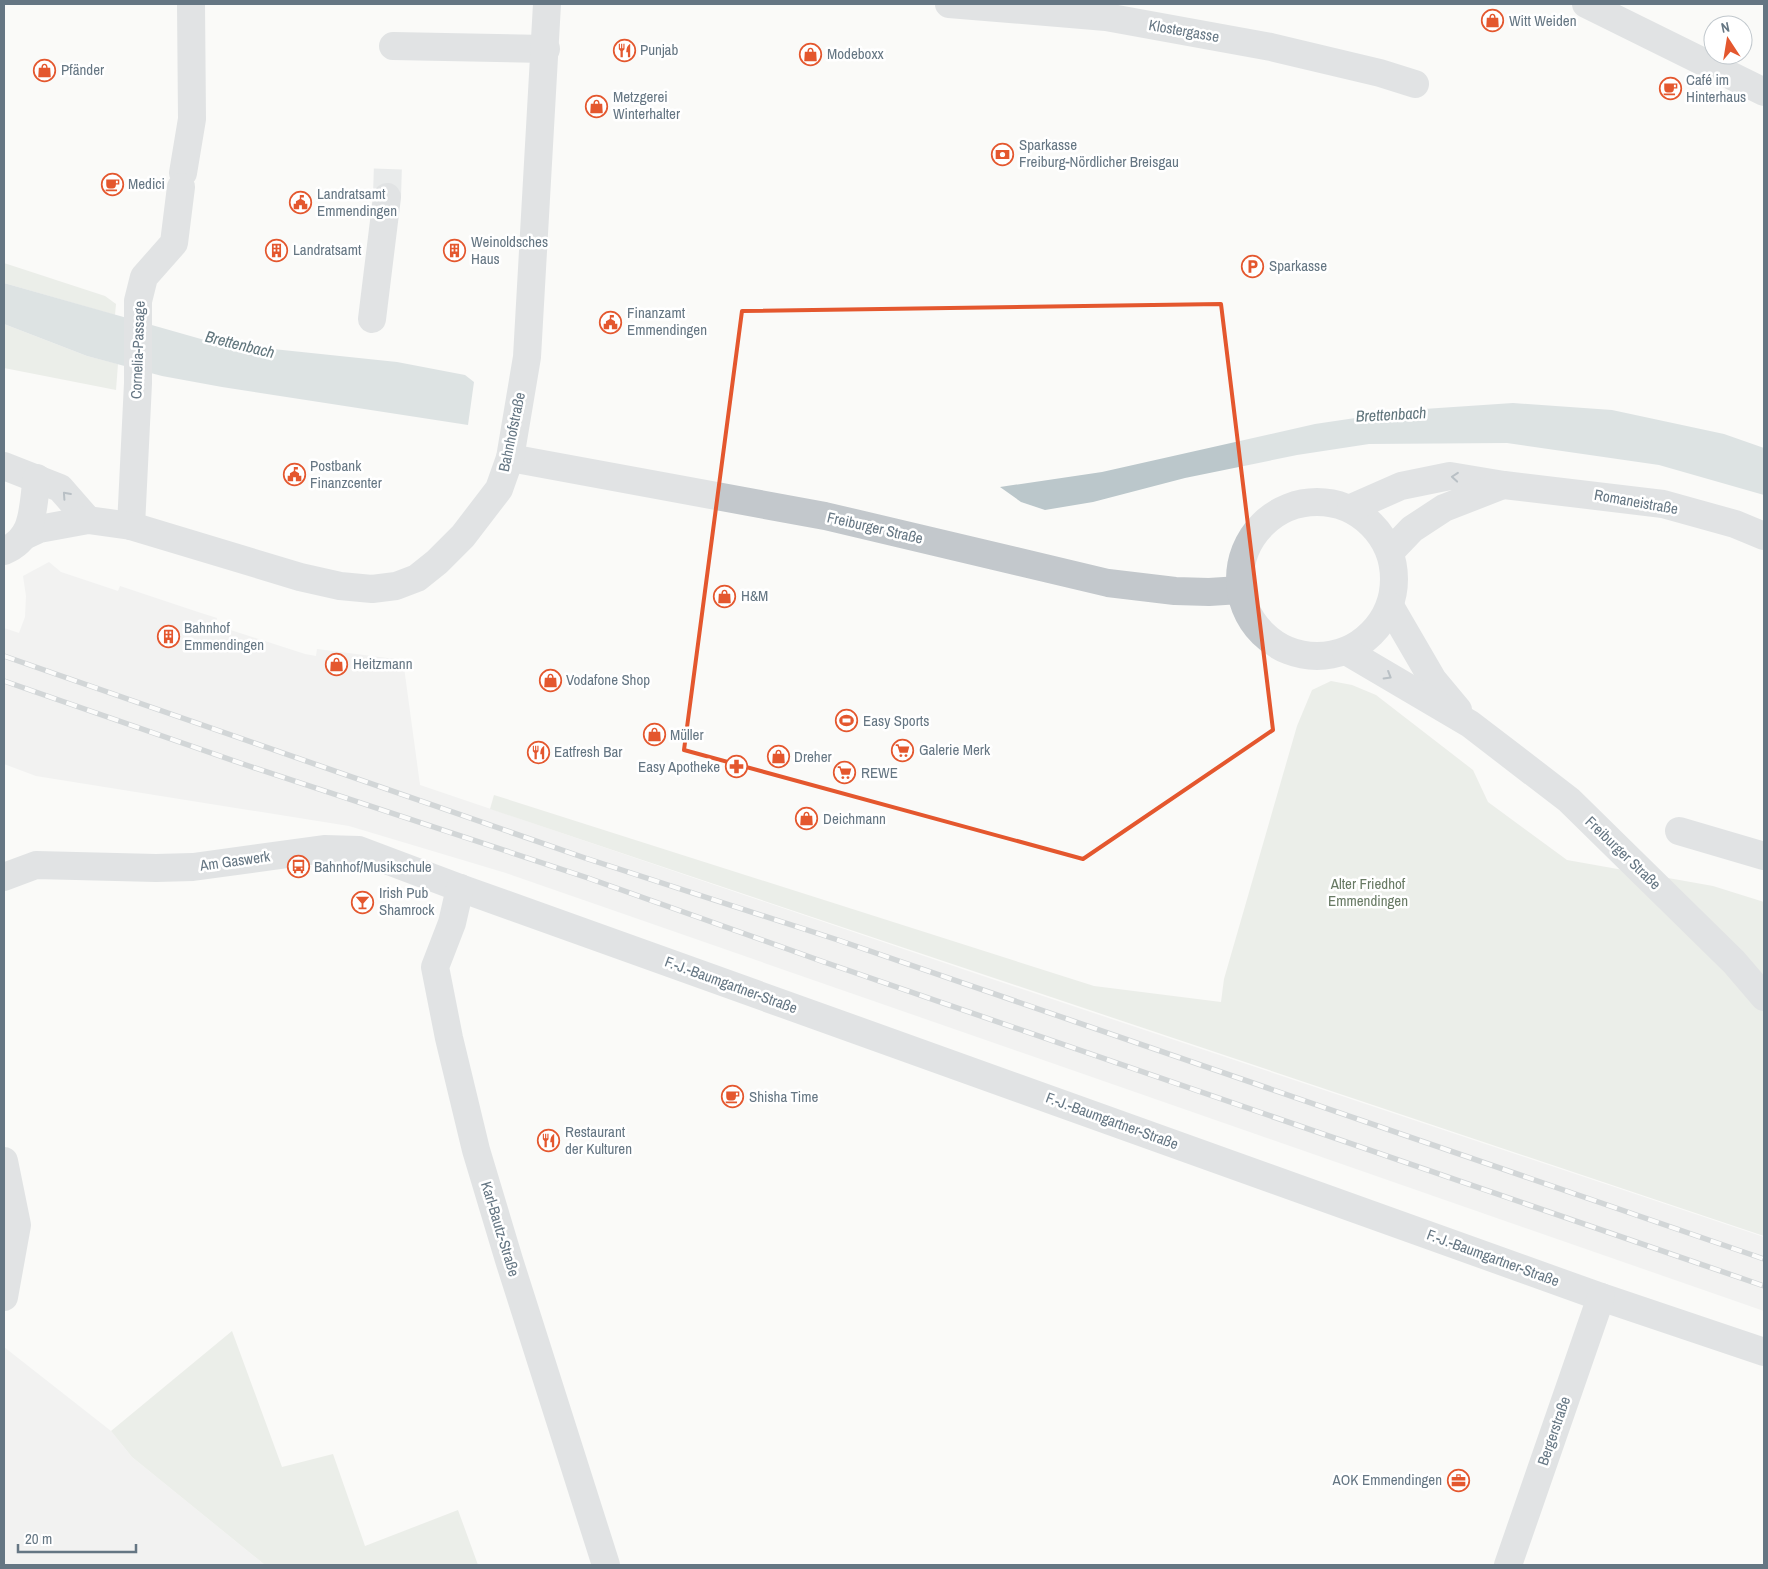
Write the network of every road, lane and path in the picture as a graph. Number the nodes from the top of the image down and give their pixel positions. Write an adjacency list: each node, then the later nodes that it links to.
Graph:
1 (191, 4): 17 (street, Cornelia-Passage)
2 (547, 4): 6 (street, Bahnhofstraße)
3 (949, 4): 7 (street, Klostergasse)
4 (1586, 4): 8 (street)
5 (393, 46): 6 (street)
6 (546, 49): 11 (street, Bahnhofstraße)
7 (1415, 84)
8 (1764, 92)
9 (388, 197): 10 (street)
10 (372, 319)
11 (510, 458): 17 (street, Bahnhofstraße); 21 (street, Freiburger Straße)
12 (4, 466): 13 (street)
13 (38, 478): 16 (street, one-way to 13); 19 (street, Bahnhofstraße)
14 (1504, 484): 15 (street, Romaneistraße, one-way to 15); 18 (street, Romaneistraße); 20 (street, Romaneistraße)
15 (1351, 508): 20 (street); 21 (street)
16 (88, 520): 17 (street, Bahnhofstraße); 19 (street, Bahnhofstraße)
17 (131, 526)
18 (1764, 536)
19 (14, 544)
20 (1390, 552): 22 (street)
21 (1240, 590): 23 (street)
22 (1390, 606): 23 (street); 24 (street, Freiburger Straße)
23 (1346, 651): 24 (street, Freiburger Straße, one-way to 24)
24 (1470, 724): 29 (street, Freiburger Straße)
25 (1679, 831): 26 (street)
26 (1764, 856)
27 (4, 877): 28 (street, Am Gaswerk)
28 (460, 888): 32 (street, F.-J.-Baumgartner-Straße); 34 (street, Karl-Bautz-Straße)
29 (1764, 997)
30 (4, 1161): 31 (street)
31 (4, 1297)
32 (1601, 1297): 33 (street, F.-J.-Baumgartner-Straße); 35 (street, Bergerstraße)
33 (1764, 1352)
34 (606, 1565)
35 (1508, 1565)

